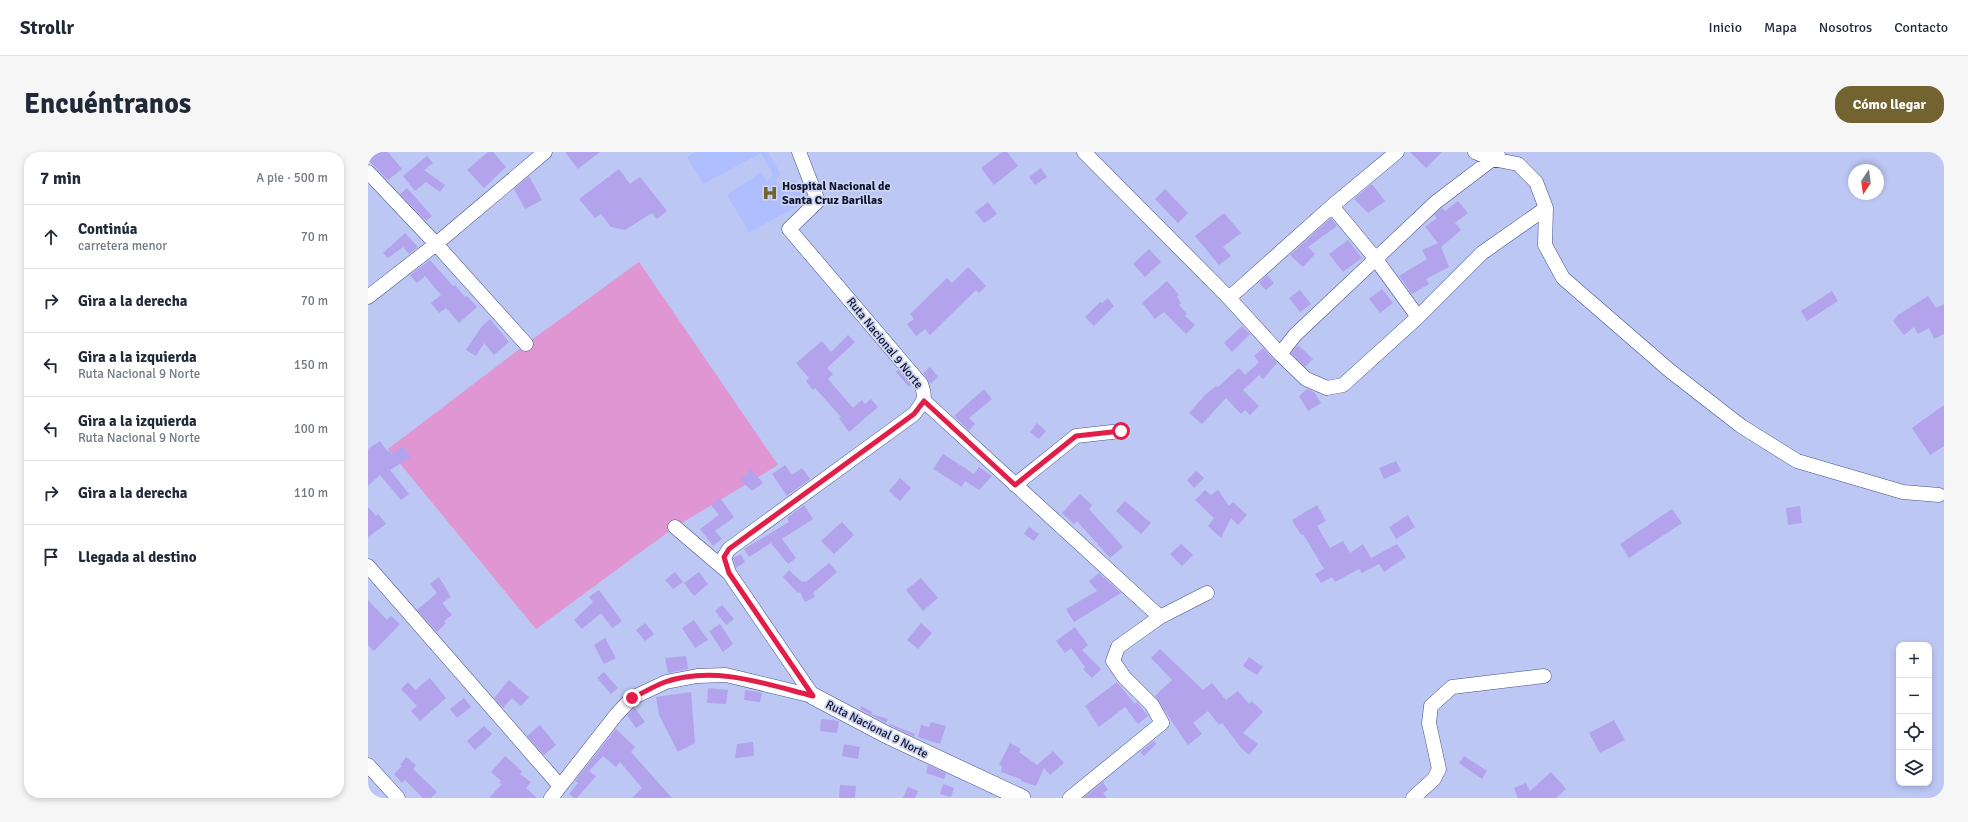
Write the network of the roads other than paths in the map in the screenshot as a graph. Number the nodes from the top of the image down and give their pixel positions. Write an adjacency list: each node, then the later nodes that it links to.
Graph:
1 (799, 152): 17 (street, Ruta Nacional 9 Norte)
2 (1084, 152): 13 (street)
3 (1397, 152): 8 (street)
4 (1475, 152): 6 (street)
5 (537, 154): 10 (street)
6 (1498, 155): 9 (street); 11 (street)
7 (368, 172): 10 (street)
8 (1332, 206): 11 (street); 13 (street)
9 (1546, 208): 14 (street); 20 (street)
10 (436, 244): 12 (street); 15 (street)
11 (1375, 258): 14 (street); 16 (street)
12 (368, 297)
13 (1229, 298): 16 (street)
14 (1418, 317): 16 (street)
15 (526, 344)
16 (1280, 354)
17 (924, 401): 19 (street); 23 (street, Ruta Nacional 9 Norte)
18 (1121, 431): 19 (street)
19 (1015, 485): 25 (street)
20 (1939, 495)
21 (675, 527): 23 (street)
22 (368, 566): 29 (street)
23 (729, 573): 27 (street, Ruta Nacional 9 Norte)
24 (1207, 593): 25 (street)
25 (1160, 617): 33 (street)
26 (1544, 676): 34 (street)
27 (813, 696): 29 (street); 32 (main road, Ruta Nacional 9 Norte)
28 (368, 765): 30 (street)
29 (560, 786): 31 (street)
30 (398, 798)
31 (551, 798)
32 (1022, 798)
33 (1070, 798)
34 (1413, 798)

